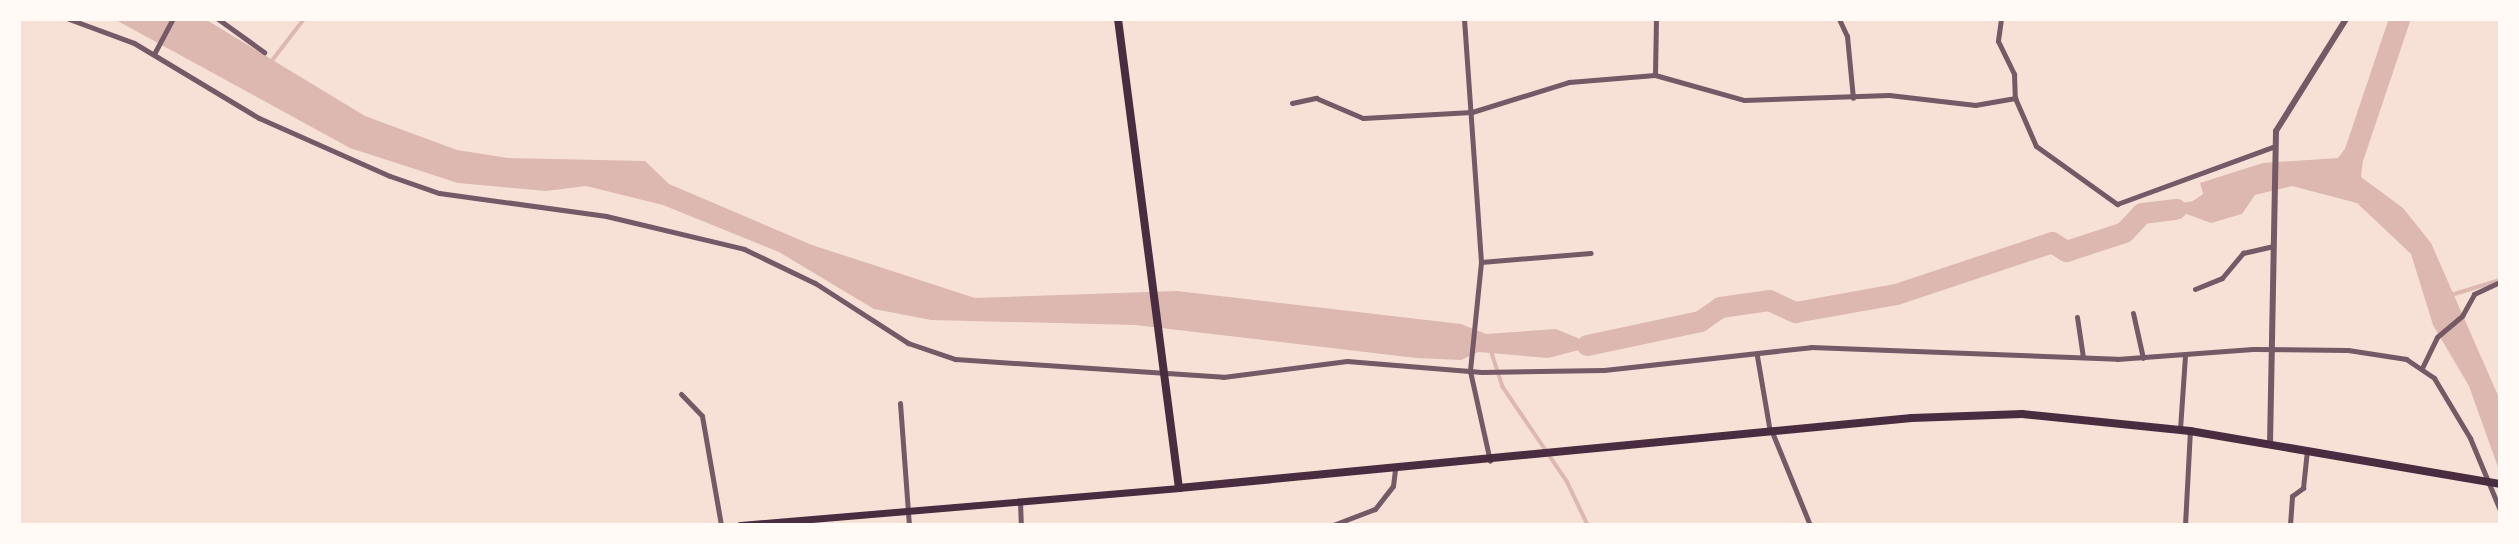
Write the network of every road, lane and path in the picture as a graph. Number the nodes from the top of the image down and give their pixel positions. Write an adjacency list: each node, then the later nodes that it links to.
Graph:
1 (69, 19): 10 (street)
2 (173, 19): 10 (street)
3 (218, 19): 11 (street)
4 (1118, 19): 32 (main road)
5 (1464, 19): 16 (street)
6 (1656, 19): 12 (street)
7 (1839, 19): 13 (street)
8 (2001, 19): 14 (street)
9 (2346, 19): 17 (street)
10 (155, 52): 32 (street)
11 (264, 52)
12 (1655, 75): 13 (street); 16 (street)
13 (1853, 98): 14 (street)
14 (2015, 98): 17 (street)
15 (1292, 103): 16 (street)
16 (1472, 112): 20 (street)
17 (2273, 147): 18 (street)
18 (2270, 247): 22 (street); 25 (street)
19 (1591, 253): 20 (street)
20 (1481, 262): 30 (street)
21 (2500, 282): 31 (street)
22 (2195, 289)
23 (2133, 313): 29 (street)
24 (2077, 317): 27 (street)
25 (2269, 348): 28 (street); 31 (street); 38 (street)
26 (1757, 356): 27 (street); 30 (street); 37 (street)
27 (2083, 356): 29 (street)
28 (2185, 356): 29 (street); 35 (street)
29 (2143, 358)
30 (1470, 368): 32 (street); 40 (street)
31 (2422, 368): 42 (street)
32 (1165, 373): 44 (main road)
33 (681, 394): 48 (street)
34 (900, 402): 46 (street)
35 (2180, 429): 36 (main road); 37 (main road)
36 (2190, 430): 38 (main road); 54 (street)
37 (1771, 432): 40 (main road); 53 (street)
38 (2270, 444): 39 (main road)
39 (2308, 450): 42 (main road); 55 (street)
40 (1490, 461): 41 (main road)
41 (1395, 469): 44 (main road); 52 (street)
42 (2484, 481): 43 (main road); 47 (street)
43 (2498, 484)
44 (1179, 488): 45 (main road)
45 (1020, 501): 46 (main road); 51 (street)
46 (910, 510): 49 (main road); 50 (street)
47 (2500, 510)
48 (722, 525)
49 (740, 525)
50 (909, 525)
51 (1021, 525)
52 (1333, 525)
53 (1810, 525)
54 (2185, 525)
55 (2290, 525)

